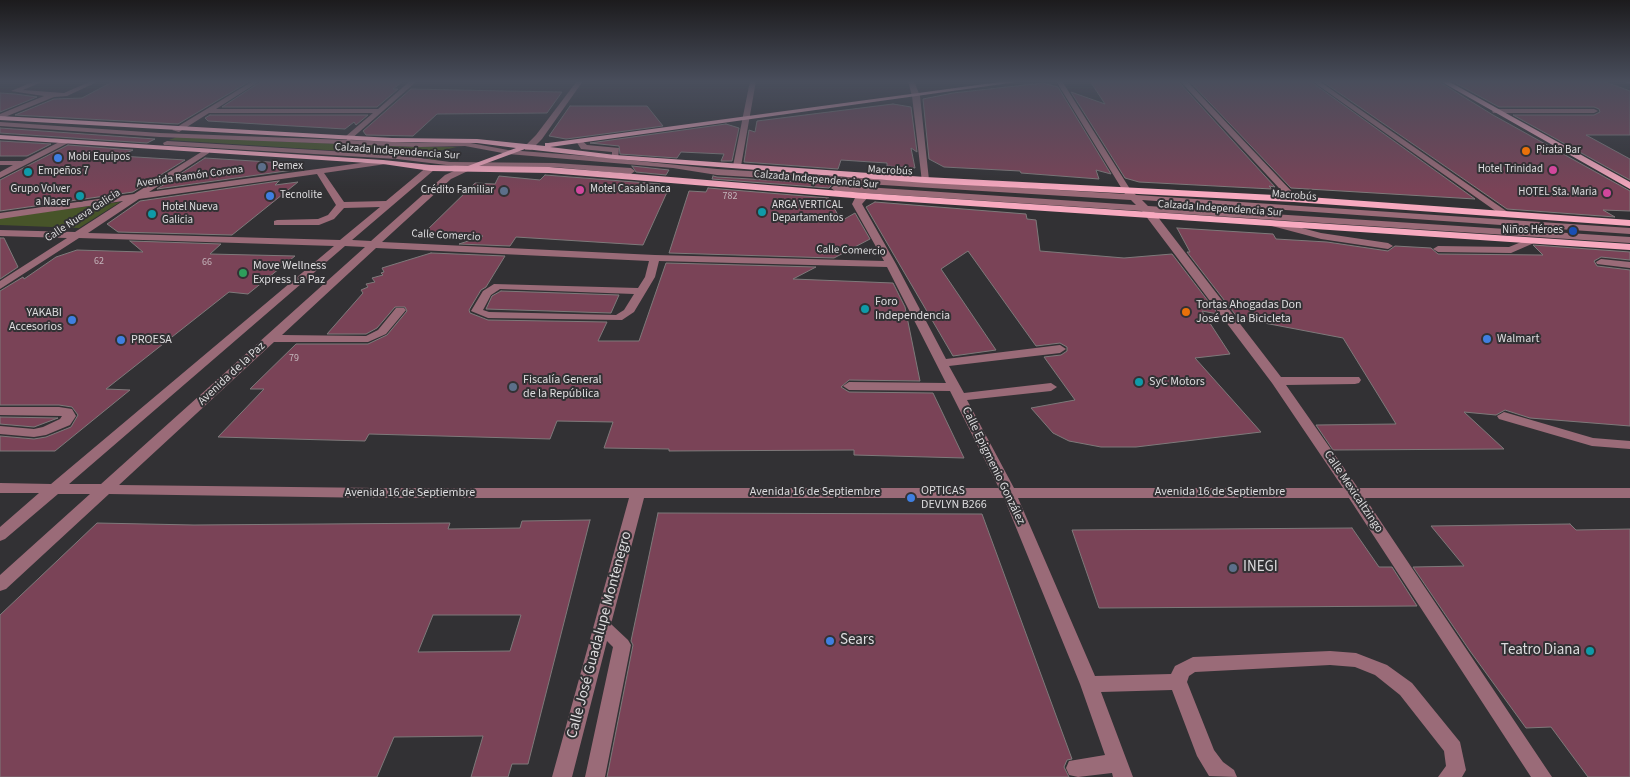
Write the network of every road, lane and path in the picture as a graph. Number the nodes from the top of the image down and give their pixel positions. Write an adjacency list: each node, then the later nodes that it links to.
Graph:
1 (4, 117): 13 (main road, Calzada Independencia Sur)
2 (197, 117): 13 (street)
3 (373, 117): 16 (street)
4 (554, 117): 19 (street)
5 (752, 117): 11 (main road)
6 (918, 117): 33 (street)
7 (1082, 117): 35 (street, Calle Mexicaltzingo)
8 (1217, 117): 38 (street)
9 (1366, 117): 42 (street)
10 (1507, 117): 34 (main road)
11 (746, 118): 18 (main road); 28 (street)
12 (0, 124): 21 (street, Macrobús)
13 (176, 130): 16 (main road, Calzada Independencia Sur)
14 (0, 132): 27 (street, Macrobús)
15 (0, 137): 17 (main road, Calzada Independencia Sur)
16 (349, 138): 19 (main road, Calzada Independencia Sur)
17 (66, 142): 20 (main road, Calzada Independencia Sur); 26 (street)
18 (582, 144): 19 (main road); 22 (street); 23 (street)
19 (528, 148): 21 (main road); 22 (main road, Calzada Independencia Sur)
20 (206, 151): 24 (main road, Calzada Independencia Sur); 36 (street, Calle Nueva Galicia)
21 (508, 152): 27 (main road); 35 (street, Macrobús)
22 (571, 152): 23 (main road, Calzada Independencia Sur)
23 (615, 157): 28 (main road, Calzada Independencia Sur)
24 (383, 162): 29 (main road, Calzada Independencia Sur); 31 (street, Avenida Ramón Corona)
25 (0, 163): 26 (street)
26 (24, 163): 32 (street)
27 (480, 163): 30 (main road); 41 (street, Macrobús)
28 (738, 166): 33 (main road, Calzada Independencia Sur)
29 (432, 168): 30 (main road, Calzada Independencia Sur); 39 (street)
30 (467, 168): 37 (main road, Calzada Independencia Sur); 54 (street, Avenida de la Paz)
31 (319, 171): 36 (street, Avenida Ramón Corona); 40 (street)
32 (0, 175)
33 (925, 180): 35 (main road, Calzada Independencia Sur)
34 (1630, 186)
35 (1130, 194): 38 (main road, Calzada Independencia Sur); 41 (street, Calle Mexicaltzingo); 47 (street, Macrobús)
36 (136, 196): 43 (street, Avenida Ramón Corona); 49 (street, Calle Nueva Galicia)
37 (865, 196): 41 (main road, Calzada Independencia Sur); 60 (street, Calle Epigmenio González)
38 (1294, 199): 42 (main road, Calzada Independencia Sur)
39 (387, 204): 40 (street); 53 (street)
40 (341, 206): 44 (street)
41 (1149, 213): 46 (main road, Calzada Independencia Sur); 51 (street, Macrobús); 69 (street, Calle Mexicaltzingo)
42 (1507, 215): 45 (main road, Calzada Independencia Sur)
43 (0, 216)
44 (277, 223)
45 (1630, 223)
46 (1275, 224): 52 (main road, Calzada Independencia Sur); 55 (street)
47 (1630, 231)
48 (0, 233): 49 (street, Calle Comercio); 50 (street)
49 (76, 236): 53 (street, Calle Comercio); 62 (street, Calle Nueva Galicia)
50 (0, 240)
51 (1630, 240)
52 (1531, 241): 56 (main road, Calzada Independencia Sur); 57 (street)
53 (343, 243): 54 (street, Calle Comercio); 78 (street)
54 (373, 245): 58 (street, Calle Comercio); 65 (street, Avenida de la Paz)
55 (1388, 246)
56 (1630, 247)
57 (1438, 249)
58 (655, 258): 60 (street, Calle Comercio); 63 (street)
59 (1601, 262): 61 (street)
60 (891, 264): 67 (street, Calle Epigmenio González)
61 (1630, 265)
62 (0, 286)
63 (641, 291): 63 (street)
64 (400, 310): 65 (street)
65 (271, 338): 79 (street, Avenida de la Paz)
66 (1060, 349): 67 (street)
67 (942, 363): 72 (street, Calle Epigmenio González)
68 (1355, 380): 69 (street)
69 (1277, 381): 82 (street, Calle Mexicaltzingo)
70 (849, 386): 72 (street)
71 (1052, 387): 72 (street)
72 (957, 392): 80 (street, Calle Epigmenio González)
73 (0, 411): 75 (street)
74 (1504, 416): 76 (street)
75 (0, 430)
76 (1630, 445)
77 (0, 488): 78 (street, Avenida 16 de Septiembre)
78 (54, 488): 79 (street, Avenida 16 de Septiembre); 84 (street)
79 (107, 488): 81 (street, Avenida 16 de Septiembre); 85 (street, Avenida de la Paz)
80 (1008, 491): 81 (street, Avenida 16 de Septiembre); 82 (street, Avenida 16 de Septiembre); 88 (street, Calle Epigmenio González)
81 (638, 493): 86 (street, Calle José Guadalupe Montenegro)
82 (1354, 493): 83 (street, Avenida 16 de Septiembre); 95 (street, Calle Mexicaltzingo)
83 (1630, 493)
84 (0, 535)
85 (0, 585)
86 (602, 626): 91 (street, Calle José Guadalupe Montenegro); 92 (street)
87 (1178, 682): 88 (street); 93 (street); 94 (street)
88 (1089, 684): 90 (street, Calle Epigmenio González)
89 (1076, 768): 90 (street)
90 (1121, 770)
91 (562, 777)
92 (595, 777)
93 (1227, 777)
94 (1448, 777)
95 (1542, 777)

